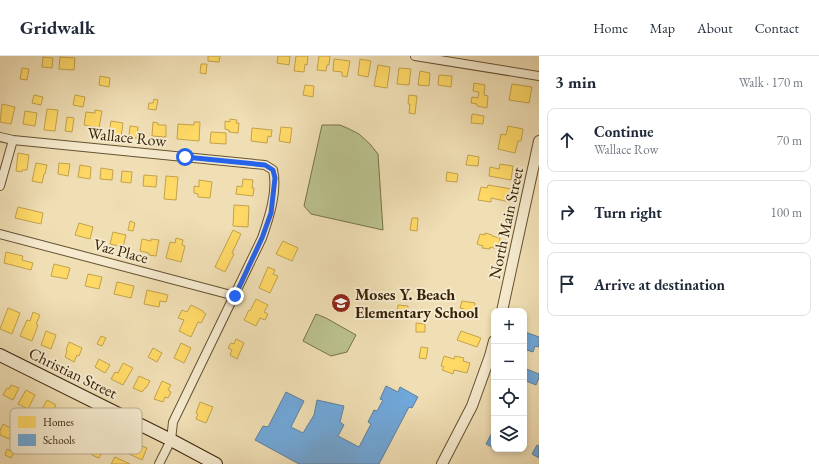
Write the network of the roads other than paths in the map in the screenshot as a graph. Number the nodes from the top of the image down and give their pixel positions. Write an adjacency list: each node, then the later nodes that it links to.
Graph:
1 (415, 56): 2 (street)
2 (539, 76)
3 (0, 137): 4 (street, Wallace Row)
4 (13, 140): 6 (street); 8 (street, Wallace Row)
5 (539, 141): 9 (street, North Main Street)
6 (0, 186)
7 (0, 234): 8 (street, Vaz Place)
8 (235, 296): 14 (street)
9 (503, 308)
10 (493, 344): 17 (street)
11 (0, 355): 12 (main road, Christian Street)
12 (107, 408)
13 (142, 426): 14 (main road, Christian Street)
14 (171, 440): 15 (street); 16 (main road, Christian Street)
15 (159, 464)
16 (216, 464)
17 (442, 464)

